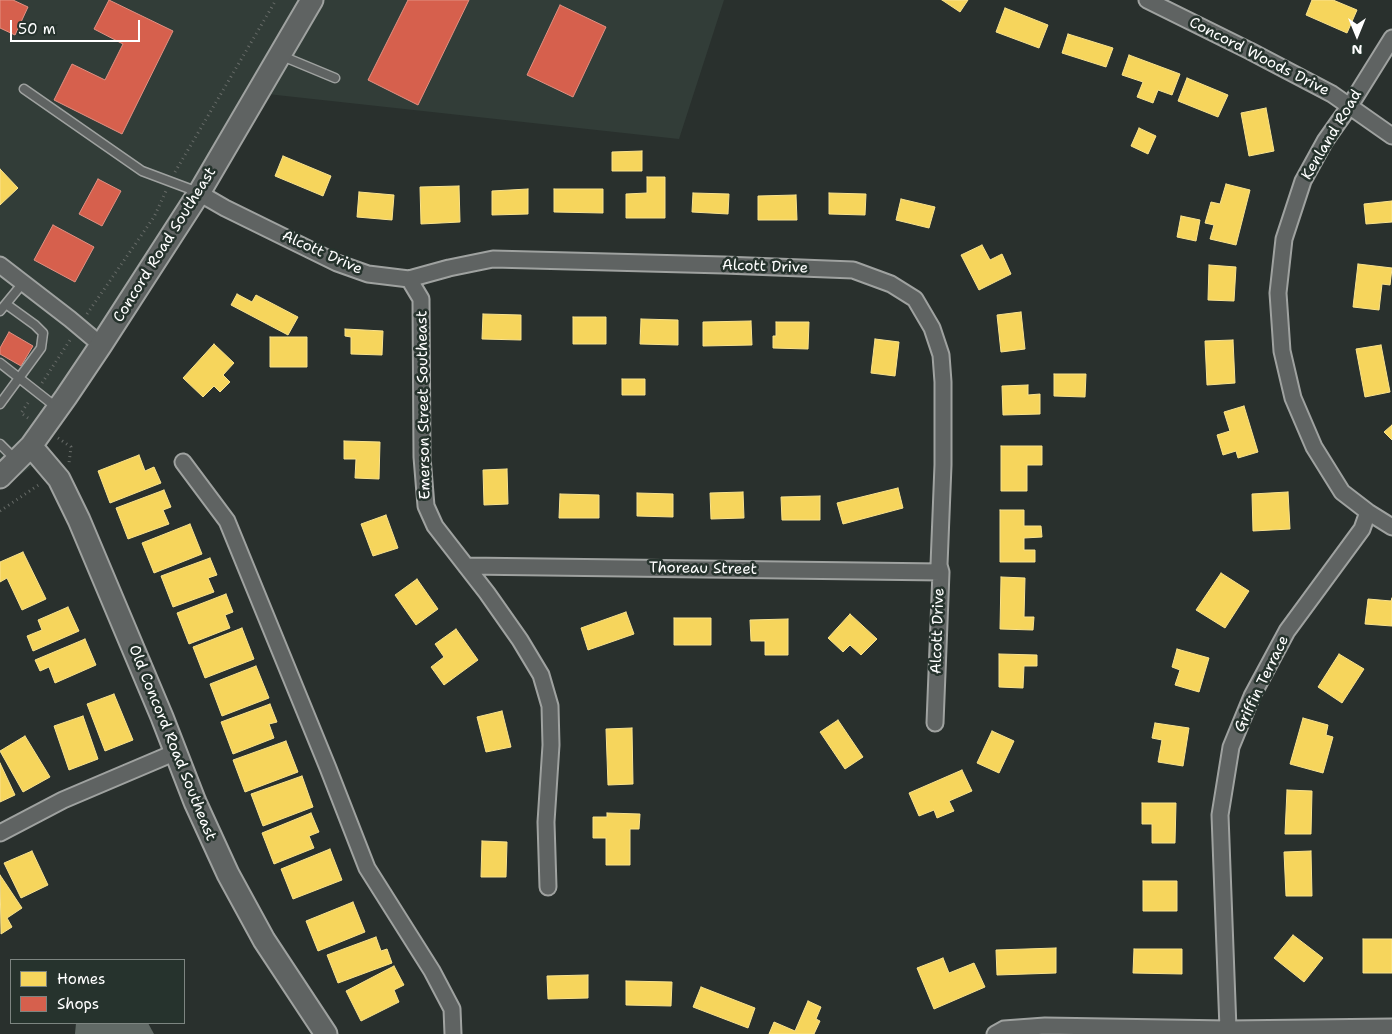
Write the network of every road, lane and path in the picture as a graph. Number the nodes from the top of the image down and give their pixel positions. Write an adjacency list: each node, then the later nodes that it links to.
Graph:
1 (312, 0): 4 (street, Concord Road Southeast)
2 (1147, 0): 7 (street, Concord Woods Drive)
3 (1392, 38): 7 (street, Kenland Road)
4 (280, 55): 5 (lane); 9 (street, Concord Road Southeast)
5 (335, 78)
6 (24, 89): 9 (lane)
7 (1349, 107): 8 (street, Concord Woods Drive); 24 (street, Kenland Road)
8 (1392, 136)
9 (199, 192): 11 (street, Alcott Drive); 15 (street, Concord Road Southeast)
10 (0, 265): 12 (street)
11 (409, 279): 26 (street, Emerson Street Southeast); 27 (street, Alcott Drive)
12 (23, 283): 13 (lane); 15 (street)
13 (6, 304): 14 (lane); 17 (lane)
14 (0, 311)
15 (101, 345): 19 (street, Concord Road Southeast)
16 (0, 363): 17 (lane)
17 (19, 379): 18 (lane); 19 (lane)
18 (0, 404)
19 (58, 409): 21 (street, Concord Road Southeast)
20 (0, 444): 21 (lane)
21 (24, 453): 23 (street, Concord Road Southeast); 29 (street, Old Concord Road Southeast)
22 (182, 462): 35 (street)
23 (0, 477)
24 (1368, 512): 25 (street, Kenland Road); 33 (street, Griffin Terrace)
25 (1392, 527)
26 (466, 566): 27 (street, Thoreau Street); 31 (street, Emerson Street Southeast)
27 (940, 572): 28 (street, Alcott Drive)
28 (934, 723)
29 (176, 752): 30 (street); 34 (street, Old Concord Road Southeast)
30 (0, 833)
31 (548, 887)
32 (1392, 1027): 33 (street)
33 (1228, 1029): 36 (street)
34 (326, 1034)
35 (453, 1034)
36 (995, 1034)

